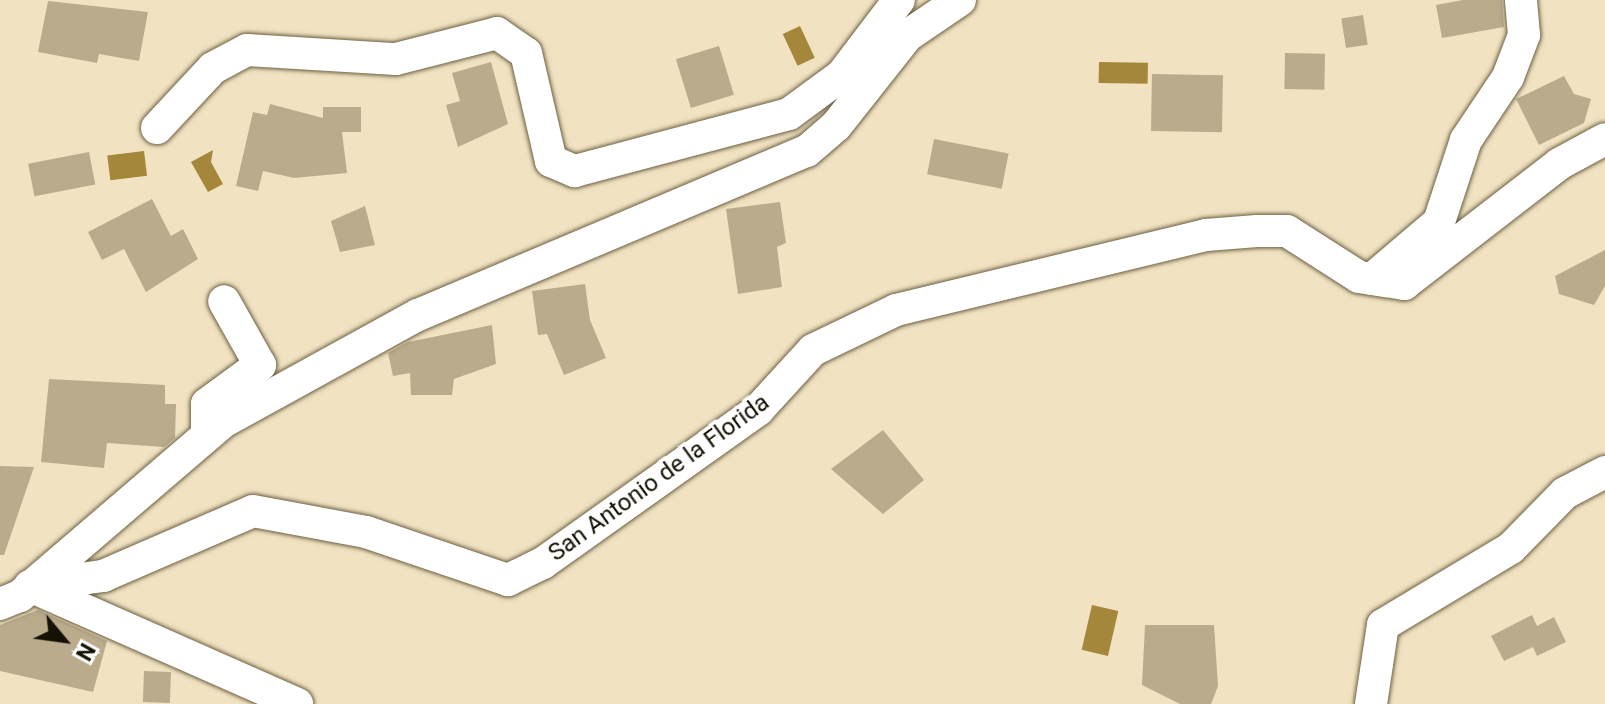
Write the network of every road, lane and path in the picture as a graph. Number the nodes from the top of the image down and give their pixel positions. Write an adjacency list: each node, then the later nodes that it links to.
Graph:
1 (899, 0): 4 (street)
2 (960, 0): 8 (street, San Antonio de la Florida)
3 (1521, 0): 6 (street)
4 (157, 128)
5 (1605, 139): 6 (street, San Antonio de la Florida)
6 (1372, 279): 10 (street, San Antonio de la Florida)
7 (224, 301): 8 (street)
8 (207, 435): 10 (street, San Antonio de la Florida)
9 (1605, 472): 13 (street)
10 (30, 586): 11 (street, San Antonio de la Florida); 12 (street)
11 (0, 604)
12 (297, 704)
13 (1371, 704)

